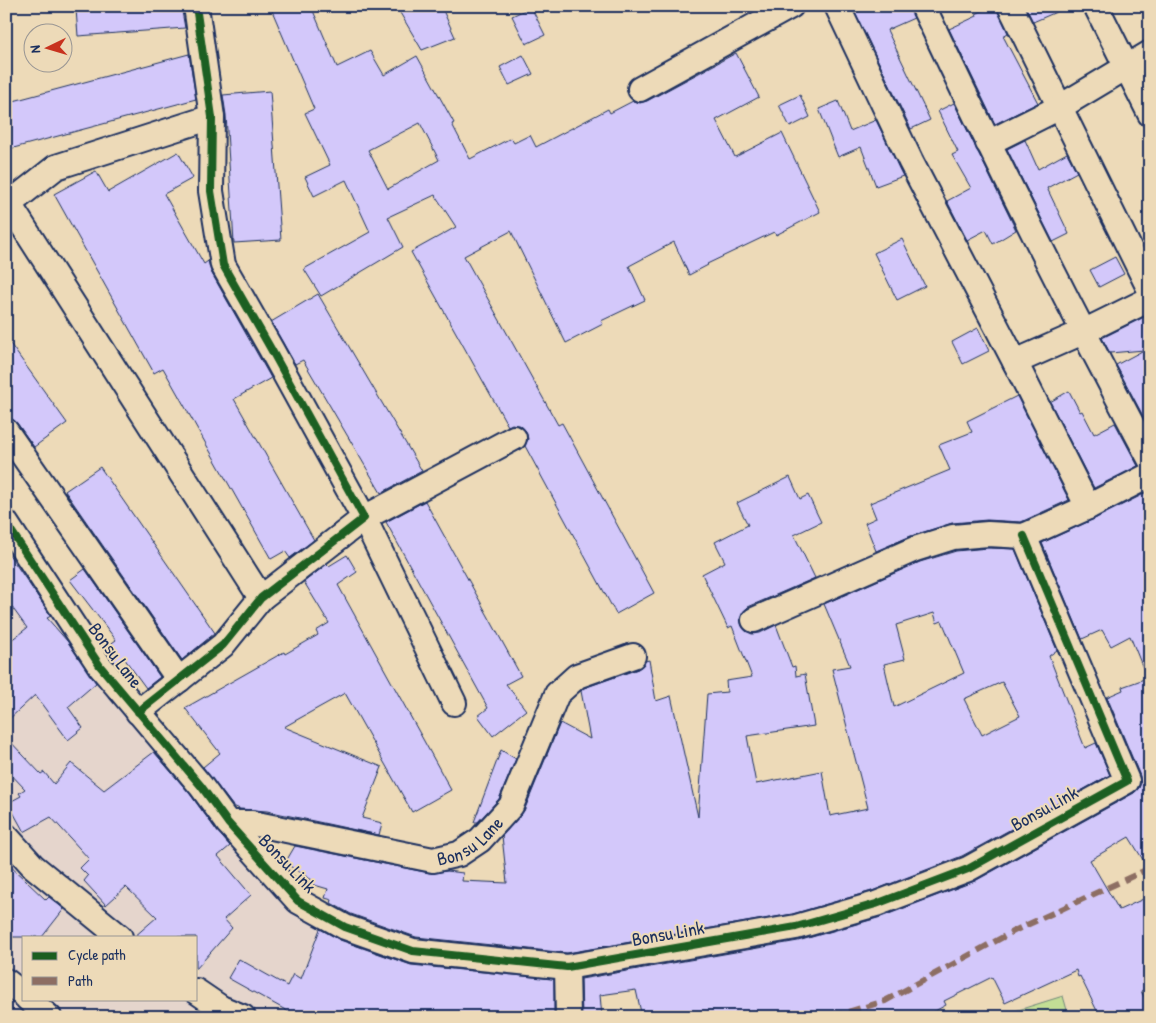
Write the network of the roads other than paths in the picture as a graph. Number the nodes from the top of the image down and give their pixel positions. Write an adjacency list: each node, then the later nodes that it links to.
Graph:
1 (196, 6): 12 (street)
2 (791, 6): 9 (street)
3 (836, 6): 17 (street)
4 (923, 6): 13 (street)
5 (1010, 6): 10 (street)
6 (1096, 6): 8 (street)
7 (1150, 53): 8 (street)
8 (1126, 66): 10 (street); 11 (street)
9 (640, 89)
10 (1060, 107): 13 (street); 14 (street)
11 (1150, 114)
12 (212, 117): 23 (street); 26 (street)
13 (988, 143): 16 (street)
14 (1150, 290)
15 (1150, 299): 16 (street)
16 (1083, 332): 17 (street); 20 (street)
17 (1015, 362): 22 (street)
18 (6, 431): 29 (street)
19 (514, 438): 23 (street)
20 (1150, 459)
21 (1150, 475): 22 (street)
22 (1088, 507): 25 (street)
23 (364, 518): 26 (street); 30 (street)
24 (6, 523): 31 (street, Bonsu Lane)
25 (1024, 536): 27 (street); 35 (street, Bonsu Link)
26 (260, 598): 29 (street)
27 (754, 620)
28 (633, 656): 32 (street, Bonsu Lane)
29 (179, 680): 31 (street)
30 (454, 703)
31 (138, 712): 32 (street, Bonsu Lane)
32 (228, 823): 35 (street, Bonsu Link)
33 (6, 836): 34 (street)
34 (119, 936)
35 (567, 967): 42 (street)
36 (6, 981): 38 (street)
37 (198, 991): 41 (street)
38 (22, 993)
39 (29, 1000): 40 (street)
40 (49, 1017)
41 (243, 1017)
42 (568, 1017)

